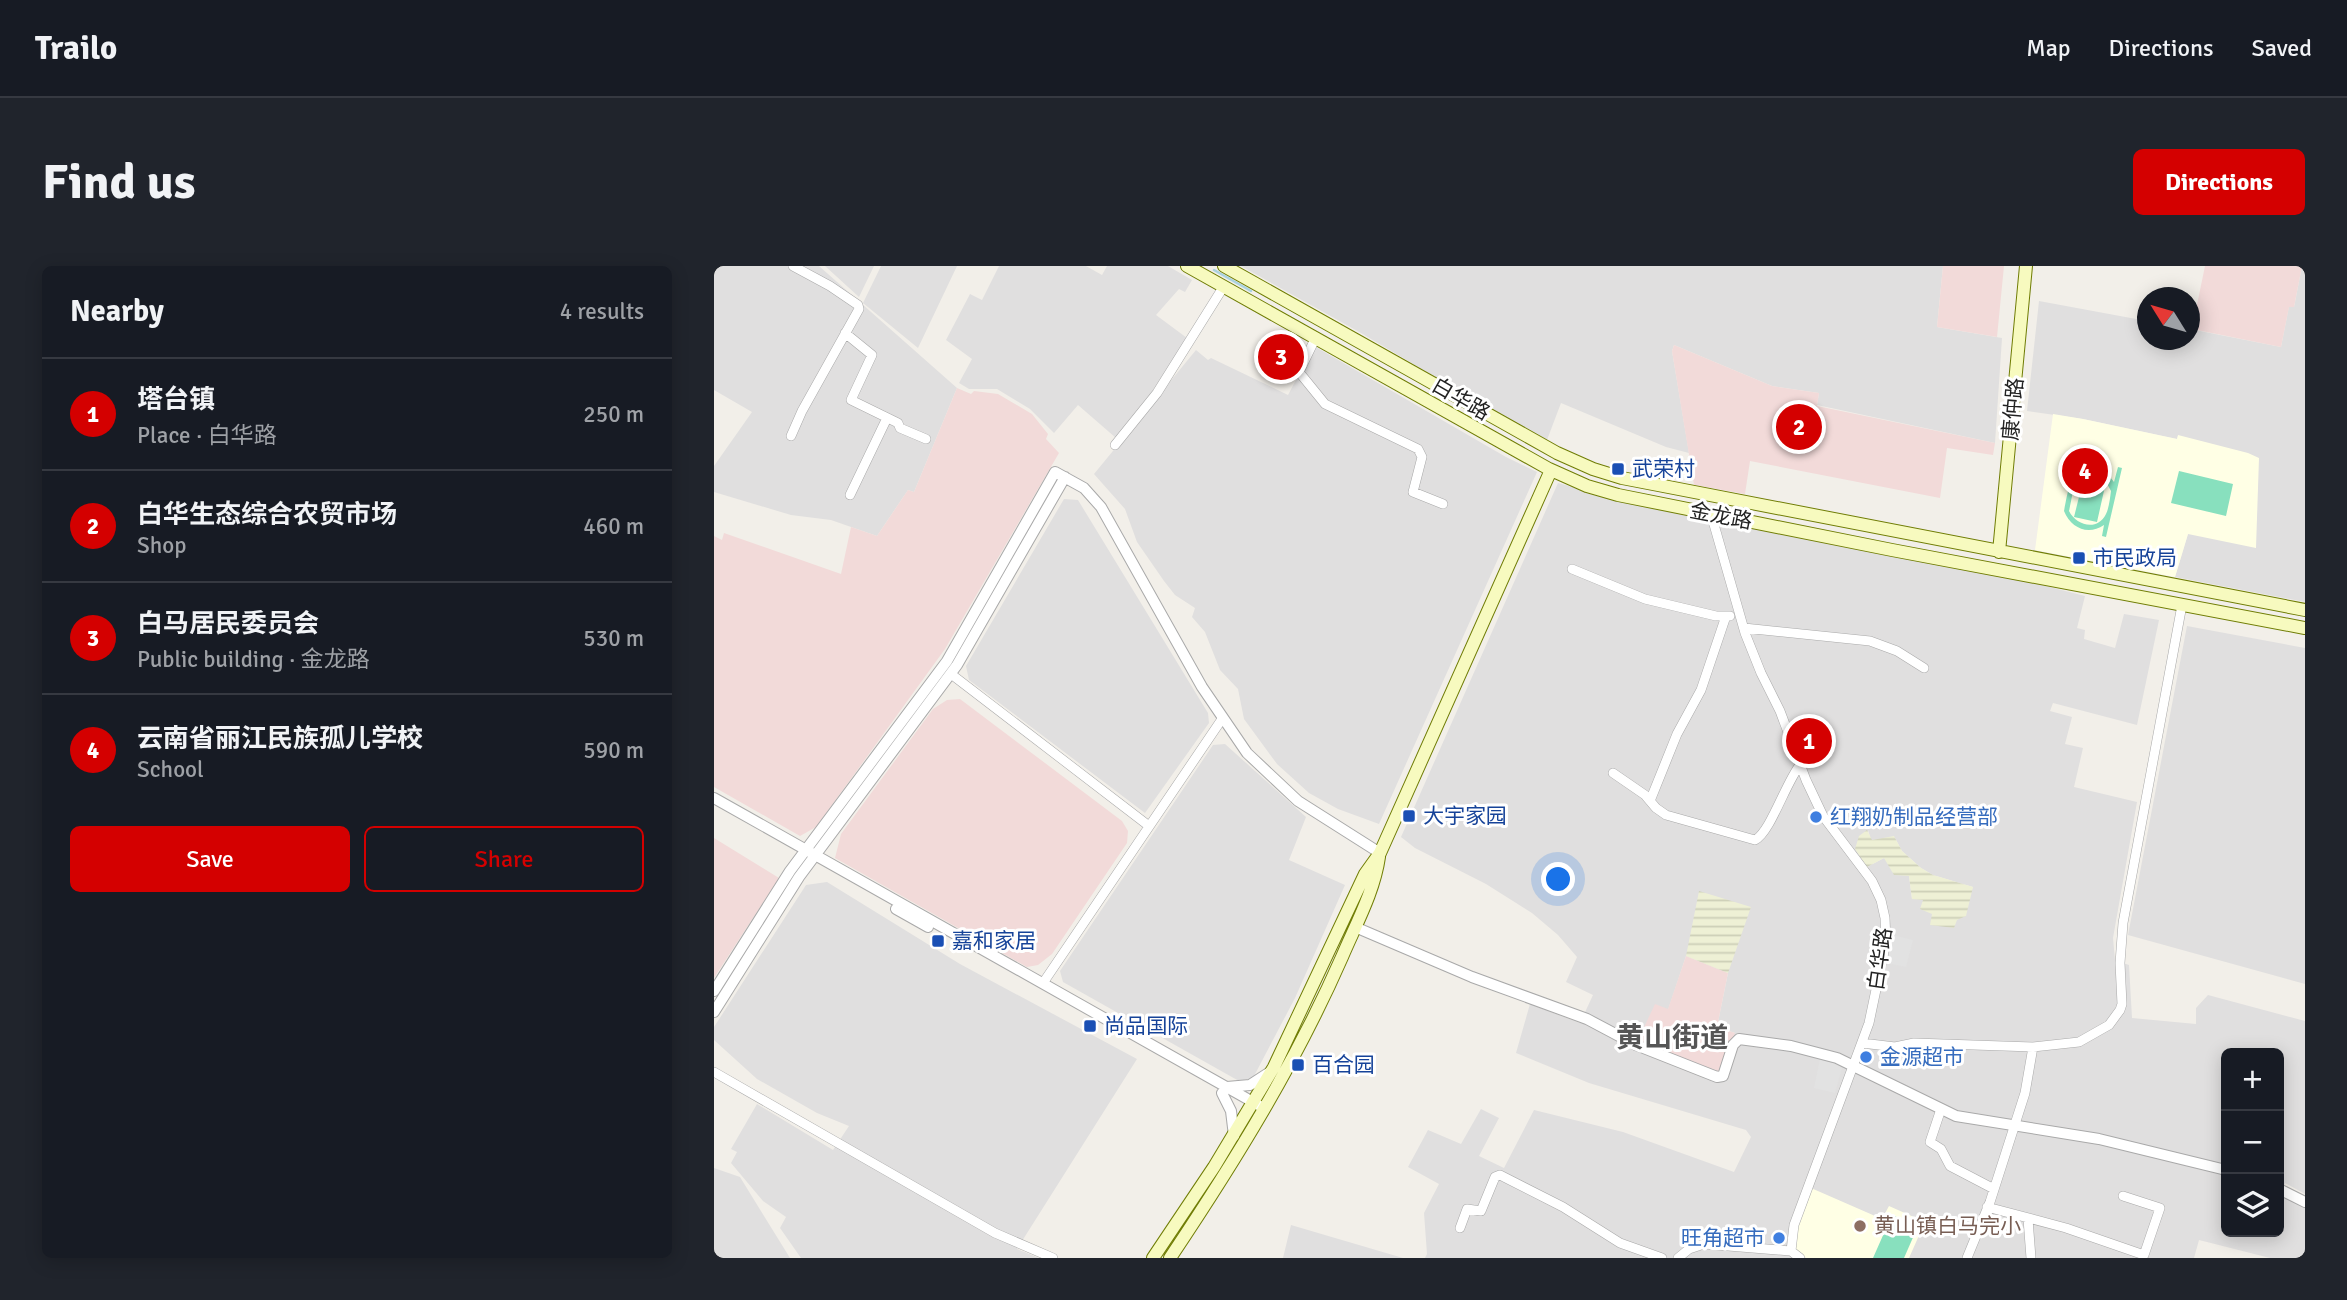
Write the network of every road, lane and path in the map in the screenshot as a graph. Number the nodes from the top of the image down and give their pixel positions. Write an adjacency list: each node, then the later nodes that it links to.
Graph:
1 (793, 266): 7 (street)
2 (1187, 266): 6 (main road, 金龙路)
3 (1224, 266): 16 (main road, 白华路)
4 (2017, 266): 19 (main road, 康仲路)
5 (2026, 266): 19 (main road, 康仲路)
6 (1224, 286): 8 (main road, 金龙路); 12 (street)
7 (845, 333): 9 (street); 10 (street)
8 (1316, 337): 13 (main road, 金龙路); 17 (street)
9 (887, 418): 11 (street); 15 (street)
10 (791, 436)
11 (926, 439)
12 (1115, 445)
13 (1551, 470): 18 (main road, 金龙路); 36 (main road)
14 (1060, 475): 28 (street); 29 (street); 37 (street)
15 (850, 495)
16 (1712, 496): 19 (main road, 金龙路)
17 (1443, 504)
18 (1711, 514): 21 (main road, 金龙路); 23 (street, 白华路)
19 (1995, 551): 22 (main road, 金龙路)
20 (1572, 569): 24 (street)
21 (2182, 605): 26 (main road, 金龙路); 43 (street)
22 (2305, 610)
23 (1739, 613): 24 (street); 25 (street, 白华路)
24 (1726, 616): 33 (street)
25 (1744, 628): 27 (street); 30 (street, 白华路)
26 (2305, 628)
27 (1923, 668)
28 (951, 674): 35 (street); 37 (street)
29 (1222, 719): 35 (street); 36 (street)
30 (1800, 765): 33 (street); 42 (street, 白华路)
31 (1614, 773): 33 (street)
32 (714, 797): 37 (street)
33 (1650, 801)
34 (714, 806): 37 (street)
35 (1149, 826): 39 (street)
36 (1380, 853): 38 (main road); 45 (main road)
37 (808, 855): 39 (street); 40 (street); 41 (street); 47 (street)
38 (1355, 927): 44 (street); 50 (main road)
39 (1042, 984): 47 (street)
40 (714, 991)
41 (714, 1012)
42 (1862, 1043): 43 (street); 44 (street, 白华路)
43 (2033, 1047): 51 (street)
44 (1854, 1065): 49 (street); 61 (street, 白华路)
45 (1272, 1070): 47 (street); 48 (main road)
46 (714, 1072): 62 (street)
47 (1223, 1090): 48 (street); 52 (street)
48 (1252, 1106): 50 (street); 52 (main road)
49 (1941, 1109): 51 (street); 54 (street)
50 (1264, 1113): 64 (main road)
51 (2015, 1125): 53 (street); 54 (street)
52 (1234, 1136): 63 (main road)
53 (2221, 1170)
54 (1994, 1189): 58 (street)
55 (2284, 1192): 57 (street)
56 (2123, 1196): 59 (street)
57 (2305, 1202)
58 (1987, 1207): 59 (street); 68 (street)
59 (2028, 1219): 69 (street)
60 (1460, 1228): 65 (street)
61 (1791, 1251): 66 (street); 67 (street)
62 (1053, 1258)
63 (1153, 1258)
64 (1170, 1258)
65 (1662, 1258)
66 (1678, 1258)
67 (1800, 1258)
68 (1967, 1258)
69 (2031, 1258)

